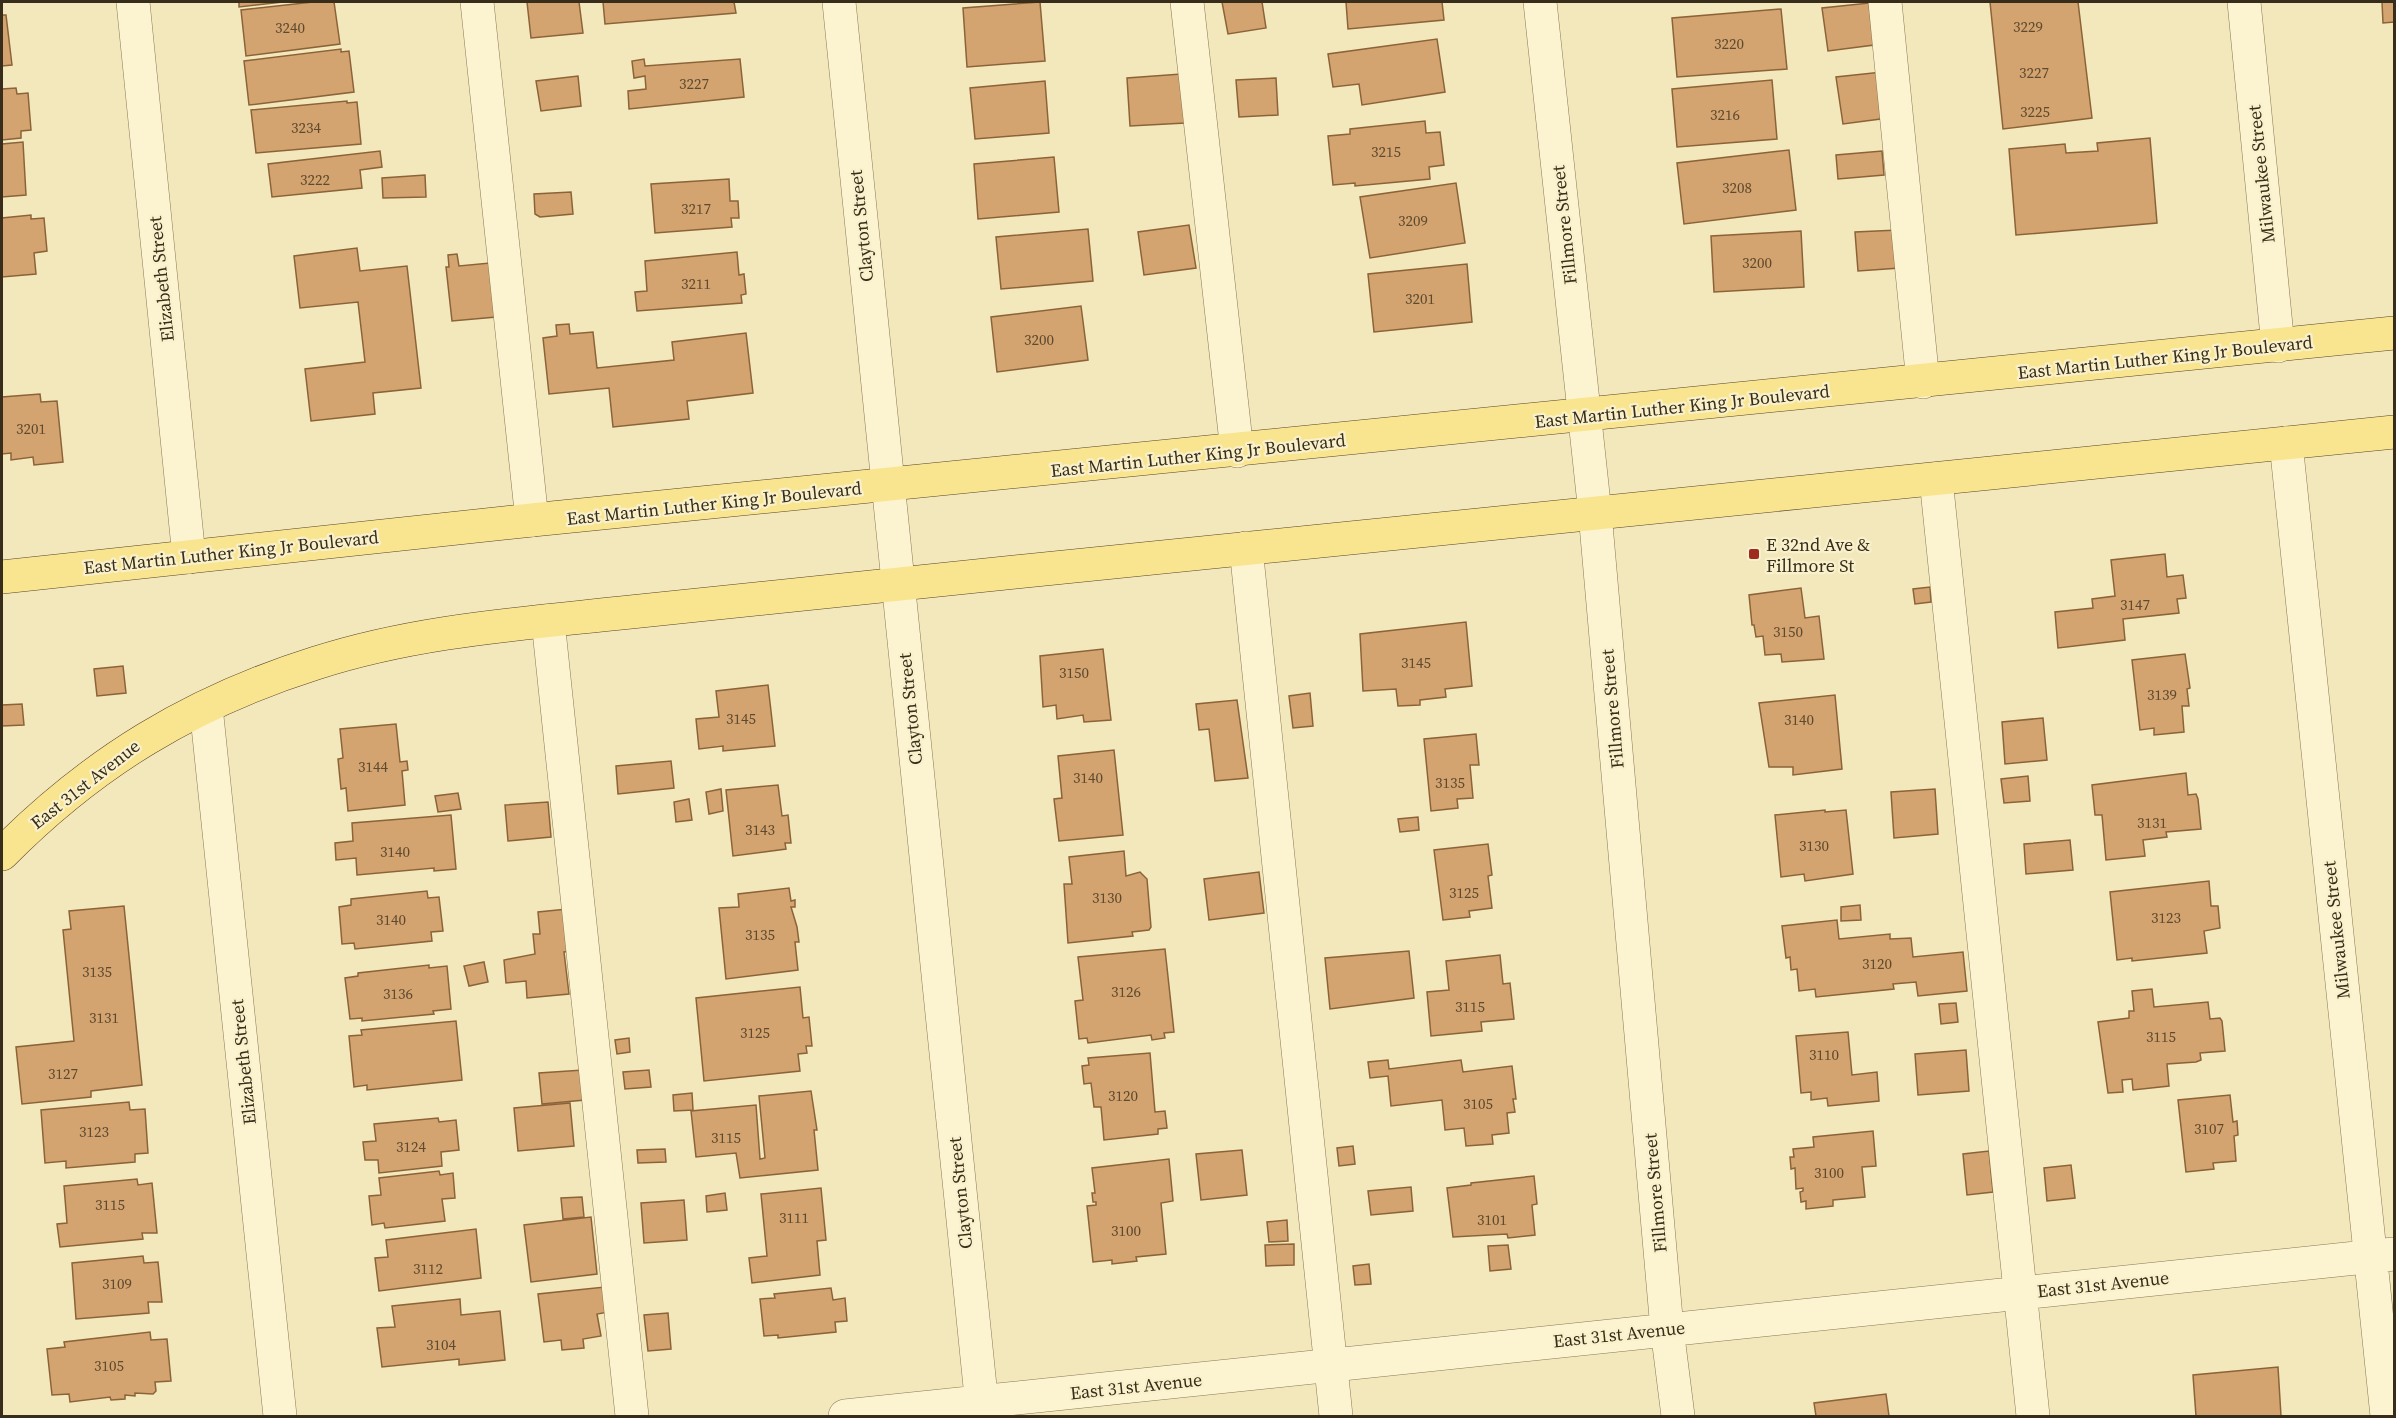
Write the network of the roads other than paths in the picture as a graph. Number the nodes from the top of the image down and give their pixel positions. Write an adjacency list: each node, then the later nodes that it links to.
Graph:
1 (133, 2): 20 (street, Elizabeth Street)
2 (477, 2): 18 (street)
3 (839, 2): 16 (street, Clayton Street)
4 (1187, 2): 14 (street)
5 (1540, 2): 11 (street, Fillmore Street)
6 (1885, 2): 10 (street)
7 (2244, 2): 9 (street, Milwaukee Street)
8 (2394, 333): 9 (main road, East Martin Luther King Jr Boulevard)
9 (2278, 346): 10 (main road, East Martin Luther King Jr Boulevard)
10 (1923, 382): 11 (main road, East Martin Luther King Jr Boulevard)
11 (1584, 417): 14 (main road, East Martin Luther King Jr Boulevard); 17 (street, Fillmore Street)
12 (2394, 432): 13 (main road)
13 (2286, 443): 15 (main road); 26 (street, Milwaukee Street)
14 (1237, 451): 16 (main road, East Martin Luther King Jr Boulevard)
15 (1936, 480): 17 (main road); 27 (street)
16 (888, 486): 18 (main road, East Martin Luther King Jr Boulevard); 22 (street, Clayton Street)
17 (1595, 513): 19 (main road); 28 (street, Fillmore Street)
18 (532, 520): 20 (main road, East Martin Luther King Jr Boulevard)
19 (1246, 548): 22 (main road); 29 (street)
20 (189, 557): 21 (main road, East Martin Luther King Jr Boulevard)
21 (2, 577)
22 (897, 584): 23 (main road); 30 (street, Clayton Street)
23 (548, 621): 24 (main road); 32 (street)
24 (207, 707): 25 (main road, East 31st Avenue); 31 (street, Elizabeth Street)
25 (2, 854)
26 (2382, 1255): 27 (street, East 31st Avenue); 37 (street, Milwaukee Street)
27 (2020, 1293): 28 (street, East 31st Avenue); 36 (street)
28 (1667, 1329): 29 (street, East 31st Avenue); 35 (street, Fillmore Street)
29 (1330, 1365): 30 (street, East 31st Avenue); 34 (street)
30 (982, 1409): 33 (street, East 31st Avenue)
31 (280, 1416)
32 (632, 1416)
33 (845, 1416)
34 (1336, 1416)
35 (1678, 1416)
36 (2033, 1416)
37 (2387, 1416)

